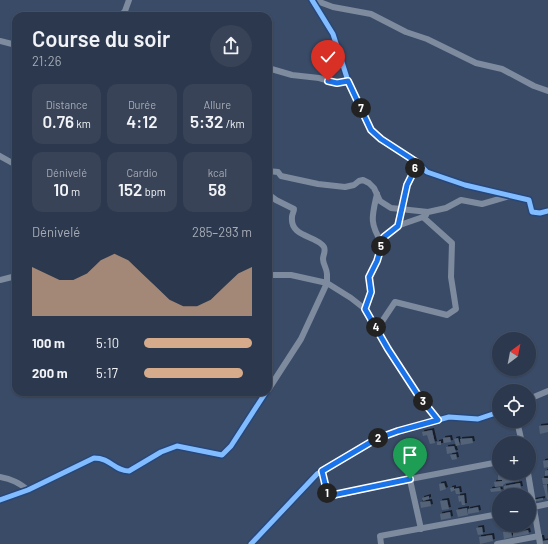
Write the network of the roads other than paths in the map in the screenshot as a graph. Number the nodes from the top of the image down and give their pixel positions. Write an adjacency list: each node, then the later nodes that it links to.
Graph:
1 (129, 0): 3 (street)
2 (313, 0): 7 (street); 8 (street)
3 (124, 12)
4 (0, 41): 5 (street)
5 (12, 44)
6 (272, 69): 7 (street)
7 (348, 81): 11 (street)
8 (548, 92)
9 (0, 156): 10 (street)
10 (12, 163)
11 (418, 163): 14 (street); 16 (street)
12 (272, 171): 13 (street)
13 (377, 194): 16 (street); 21 (street)
14 (511, 196): 17 (street); 18 (street)
15 (272, 197): 25 (street)
16 (400, 210): 18 (street); 20 (street)
17 (548, 211)
18 (428, 212): 19 (street)
19 (423, 217): 20 (street); 27 (street)
20 (398, 226): 21 (street)
21 (382, 243): 26 (street)
22 (272, 275): 25 (street)
23 (12, 277): 24 (street)
24 (0, 280)
25 (327, 283): 26 (street); 28 (street)
26 (365, 309): 27 (street)
27 (377, 329): 33 (street)
28 (272, 383)
29 (548, 391): 31 (street)
30 (264, 396): 39 (street)
31 (536, 397)
32 (492, 414): 33 (street)
33 (438, 420): 36 (street)
34 (401, 445): 38 (street)
35 (492, 463): 38 (street)
36 (322, 471): 38 (street); 47 (street)
37 (0, 477): 39 (street)
38 (410, 479): 45 (street)
39 (28, 490): 40 (street)
40 (0, 500)
41 (548, 504): 42 (street)
42 (536, 506)
43 (492, 515): 45 (street)
44 (536, 524): 46 (street)
45 (421, 528): 48 (street)
46 (539, 536): 49 (street); 50 (street)
47 (251, 544)
48 (380, 544)
49 (497, 544)
50 (540, 544)

